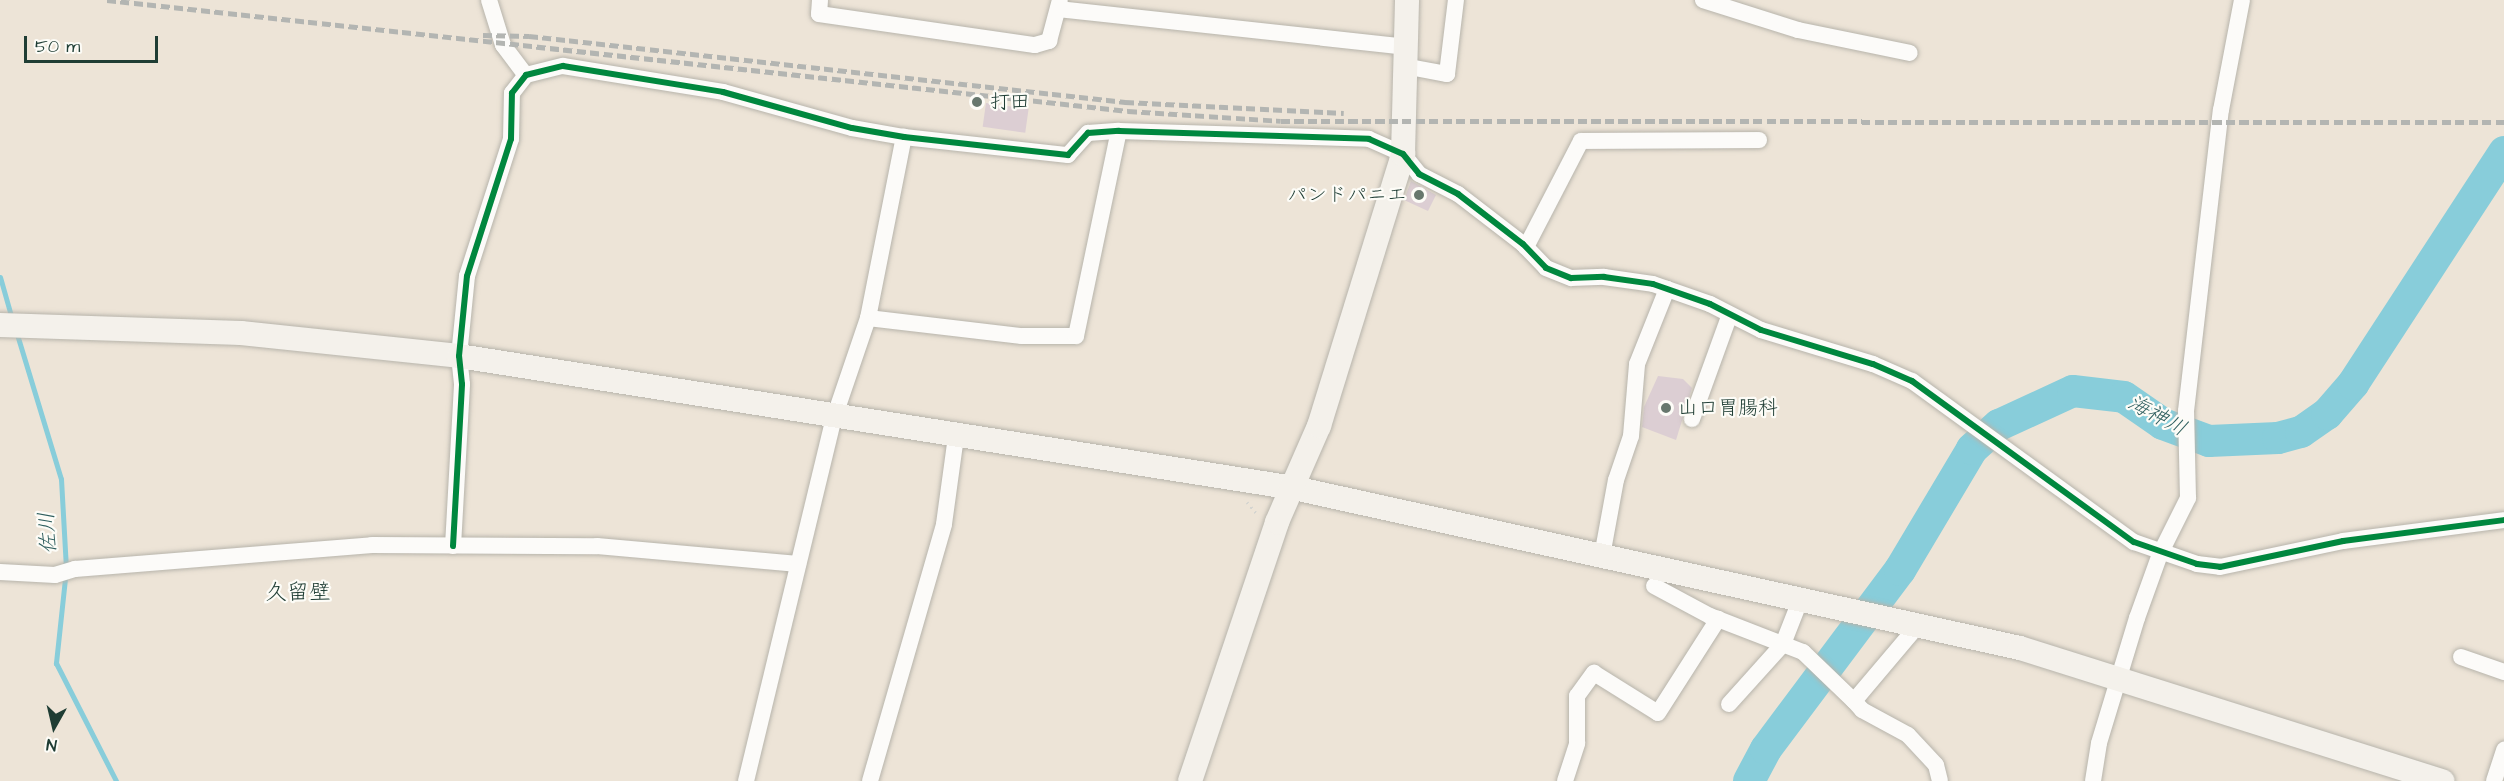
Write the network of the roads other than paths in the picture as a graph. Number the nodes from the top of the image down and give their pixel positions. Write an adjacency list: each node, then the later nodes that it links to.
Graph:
1 (489, 0): 10 (street)
2 (820, 0): 7 (street)
3 (1407, 0): 9 (street)
4 (1456, 0): 9 (street)
5 (1703, 0): 8 (street)
6 (2242, 0): 27 (street)
7 (1059, 4): 9 (street)
8 (1910, 53)
9 (1405, 57): 14 (street)
10 (526, 75): 12 (street); 20 (street)
11 (1119, 131): 12 (street); 14 (street); 18 (street)
12 (904, 137): 18 (street)
13 (1759, 140): 15 (street)
14 (1403, 154): 15 (street); 24 (street)
15 (1526, 247): 16 (street)
16 (1667, 289): 17 (street); 28 (street)
17 (1729, 317): 22 (street); 27 (street)
18 (868, 318): 21 (street)
19 (0, 324): 20 (street)
20 (459, 356): 21 (street); 26 (street)
21 (834, 418): 23 (street); 29 (street)
22 (1692, 419)
23 (956, 436): 24 (street); 43 (street)
24 (1294, 488): 28 (street); 44 (street)
25 (2504, 520): 27 (street)
26 (453, 546): 29 (street); 30 (street)
27 (2160, 554): 38 (street)
28 (1602, 556): 32 (street)
29 (798, 564): 42 (street)
30 (0, 572)
31 (1654, 586): 33 (street)
32 (1801, 598): 34 (street); 35 (street)
33 (1718, 620): 35 (street); 45 (street)
34 (1912, 621): 38 (street); 39 (street)
35 (1783, 644): 39 (street); 40 (street)
36 (2461, 657): 37 (street)
37 (2504, 672)
38 (2118, 677): 47 (street); 48 (street)
39 (1854, 701): 46 (street)
40 (1729, 704)
41 (2504, 750): 49 (street)
42 (746, 781)
43 (870, 781)
44 (1190, 781)
45 (1565, 781)
46 (1940, 781)
47 (2093, 781)
48 (2443, 781)
49 (2494, 781)

